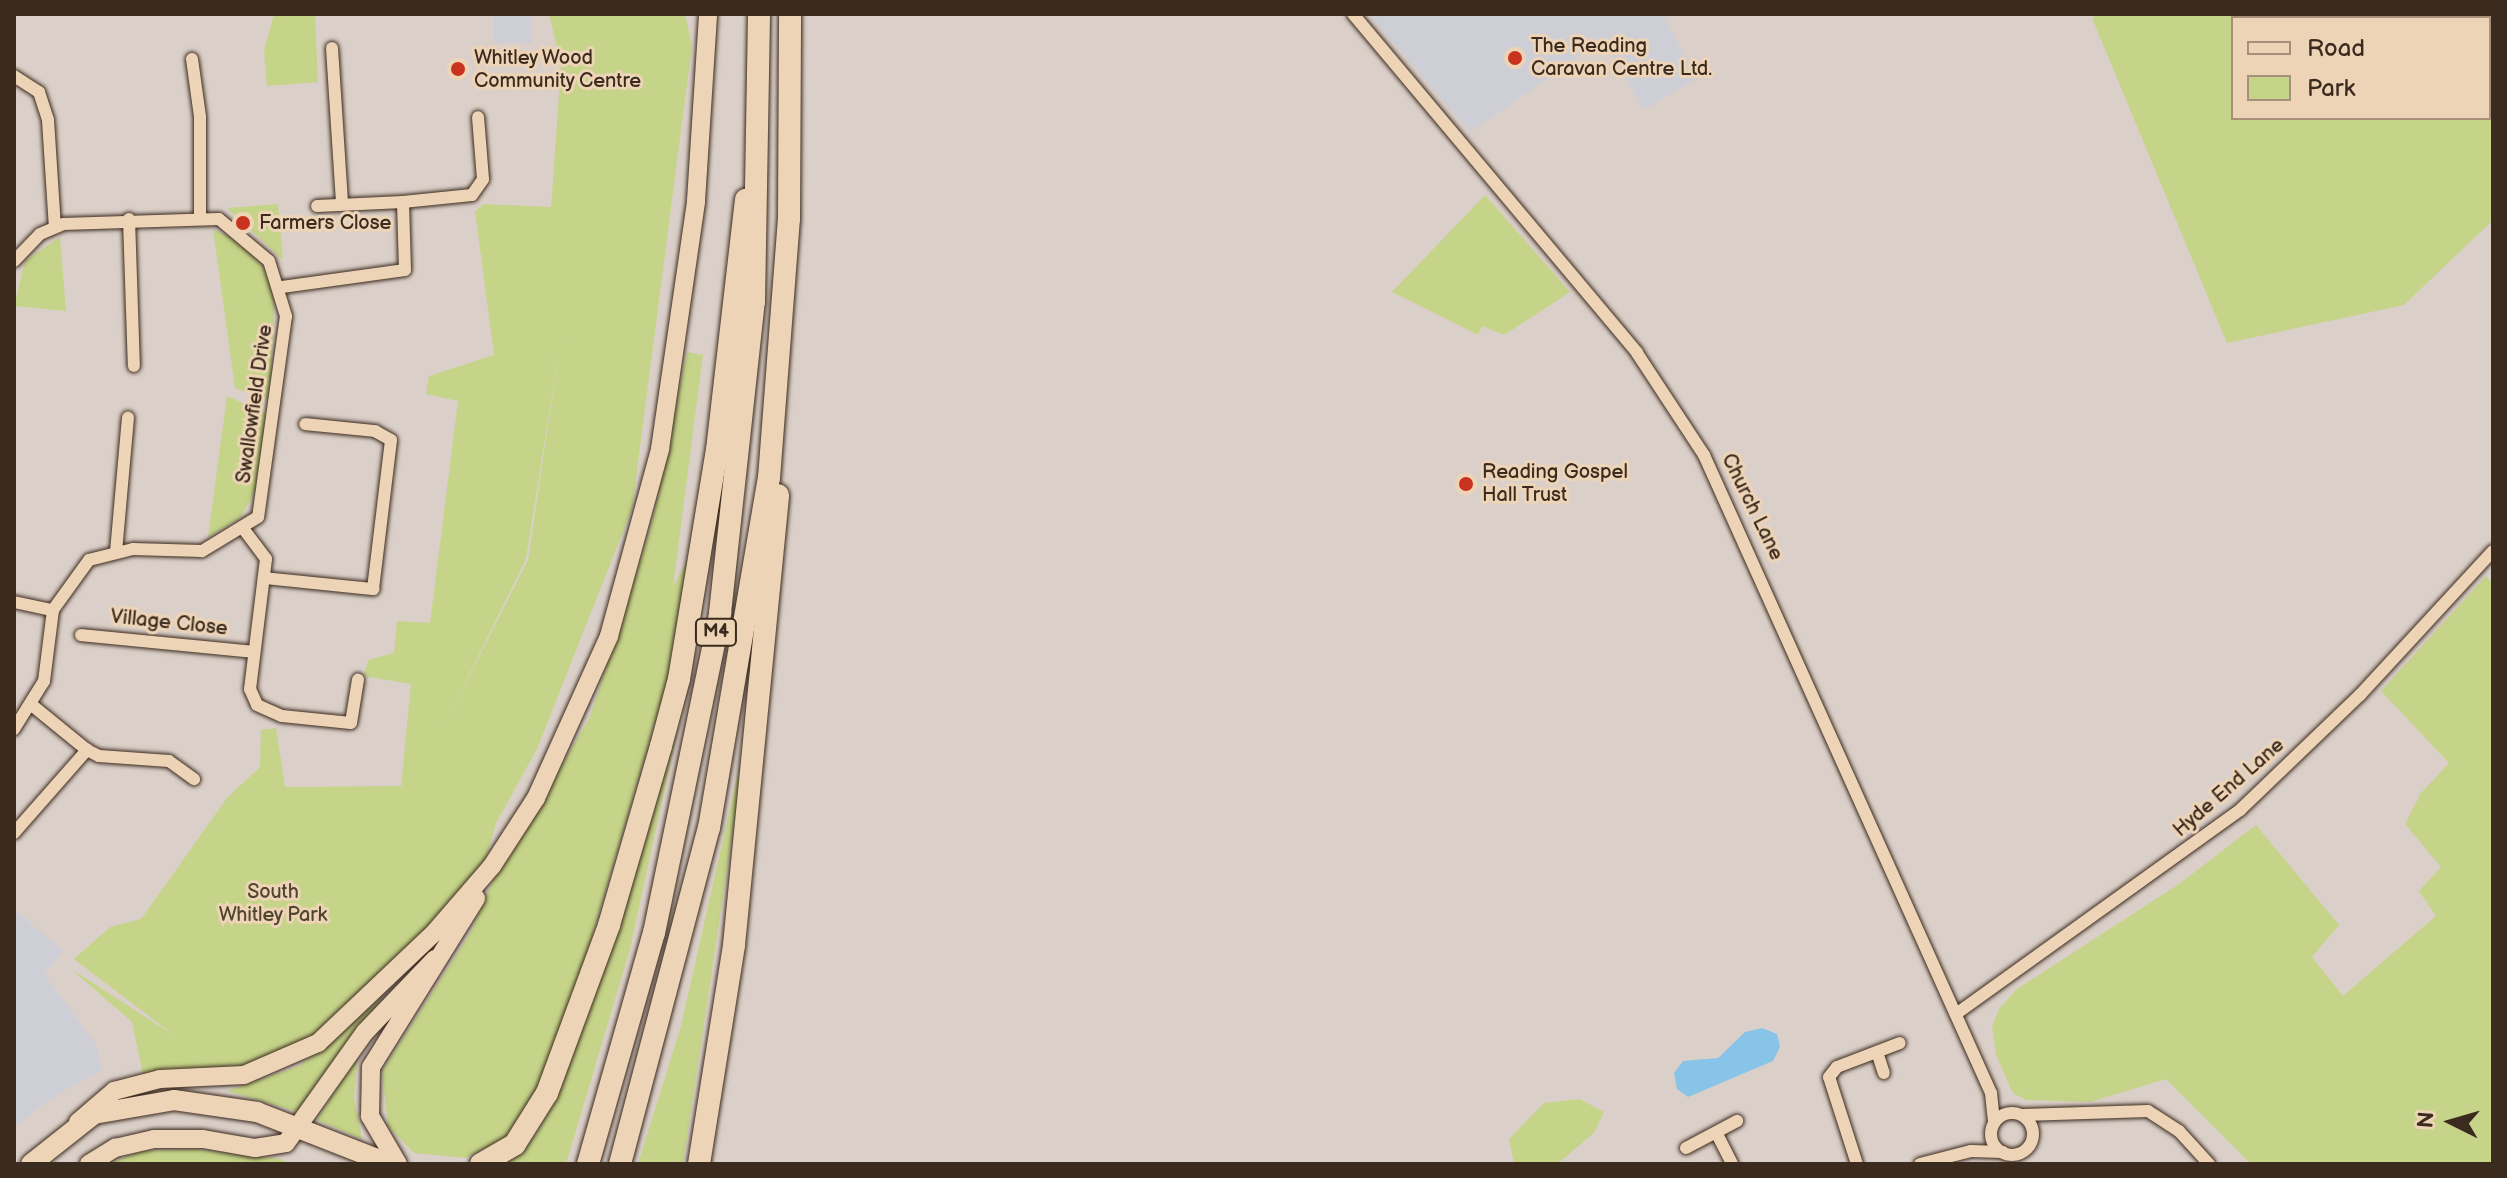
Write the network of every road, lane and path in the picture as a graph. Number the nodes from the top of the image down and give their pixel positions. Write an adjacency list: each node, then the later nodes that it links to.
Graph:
1 (708, 14): 36 (main road)
2 (759, 14): 8 (highway, M4)
3 (790, 14): 19 (highway, M4)
4 (1353, 14): 38 (street, Church Lane)
5 (332, 48): 11 (street)
6 (192, 59): 13 (street)
7 (14, 76): 15 (street)
8 (760, 87): 58 (highway, M4); 59 (highway, M4)
9 (478, 117): 10 (street)
10 (403, 202): 11 (street); 17 (street)
11 (342, 203): 12 (street)
12 (317, 206)
13 (200, 216): 14 (street, Swallowfield Drive); 17 (street, Swallowfield Drive)
14 (129, 219): 15 (street, Swallowfield Drive); 18 (street)
15 (55, 227): 16 (street)
16 (14, 261)
17 (282, 287): 22 (street, Swallowfield Drive)
18 (134, 366)
19 (778, 394): 60 (highway, M4); 61 (highway, M4)
20 (128, 418): 24 (street)
21 (305, 424): 25 (street)
22 (242, 527): 24 (street, Swallowfield Drive); 25 (street)
23 (2493, 551): 38 (street, Hyde End Lane)
24 (116, 552): 27 (street, Swallowfield Drive)
25 (264, 578): 29 (street)
26 (14, 602): 27 (street)
27 (53, 610): 31 (street, Swallowfield Drive)
28 (81, 635): 29 (street, Village Close)
29 (254, 652): 30 (street)
30 (358, 680)
31 (33, 706): 32 (street, Swallowfield Drive); 33 (street)
32 (14, 729)
33 (87, 750): 34 (street); 35 (street)
34 (194, 779)
35 (14, 833)
36 (492, 866): 37 (main road); 46 (main road)
37 (435, 959): 47 (main road); 57 (main road)
38 (1956, 1014): 42 (street, Church Lane)
39 (1900, 1043): 40 (street)
40 (1877, 1052): 41 (street); 63 (street)
41 (1884, 1073)
42 (1991, 1093): 43 (street, Church Lane); 48 (street, Church Lane)
43 (2018, 1114): 44 (street); 48 (street); 50 (street, Church Lane)
44 (2049, 1117): 50 (street); 66 (street)
45 (1737, 1121): 49 (street)
46 (77, 1123): 47 (highway); 54 (highway)
47 (299, 1128): 55 (main road); 56 (highway)
48 (1993, 1128): 52 (street); 53 (street)
49 (1718, 1136): 51 (street); 62 (street)
50 (2033, 1136): 53 (street); 65 (street)
51 (1686, 1148)
52 (1971, 1151): 53 (street); 64 (street)
53 (2012, 1157)
54 (31, 1164)
55 (89, 1164)
56 (390, 1164)
57 (398, 1164)
58 (481, 1164)
59 (588, 1164)
60 (620, 1164)
61 (699, 1164)
62 (1732, 1164)
63 (1857, 1164)
64 (1920, 1164)
65 (2030, 1164)
66 (2209, 1164)

